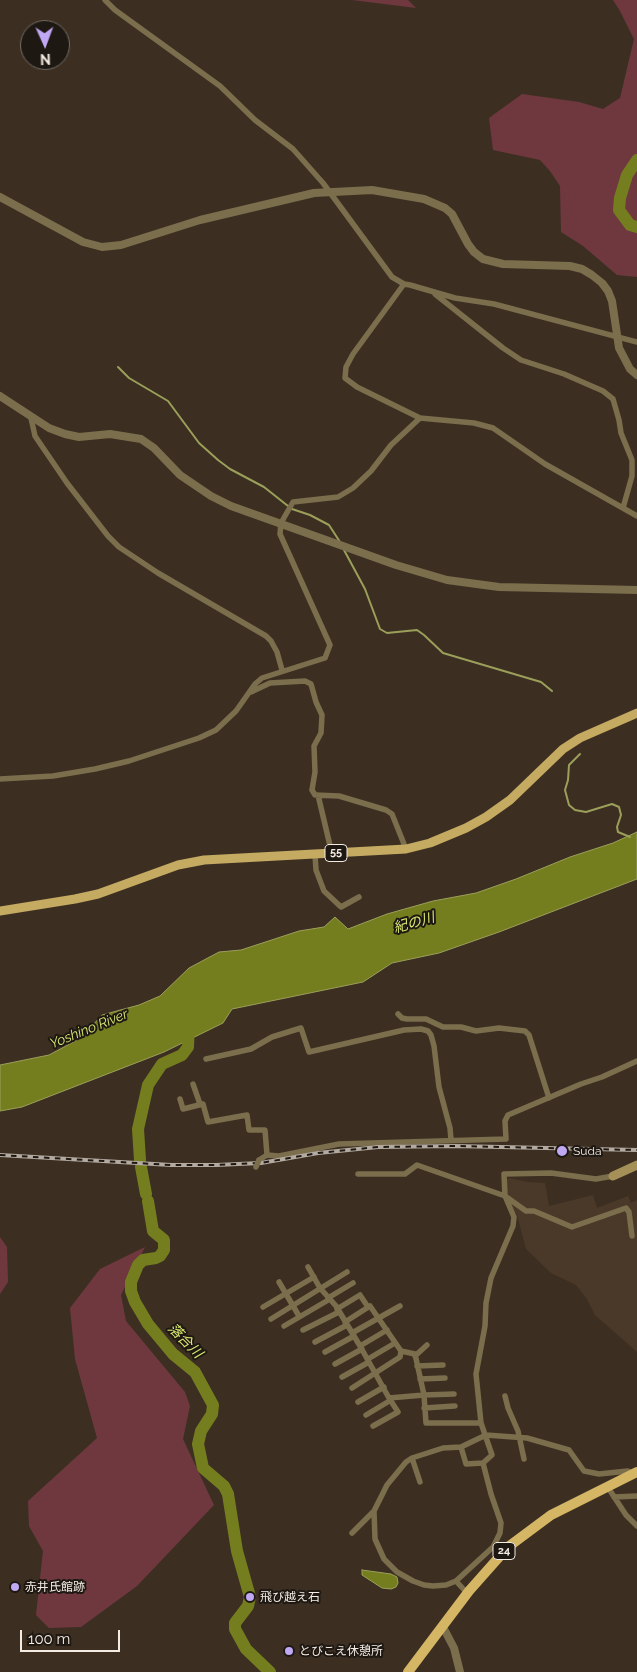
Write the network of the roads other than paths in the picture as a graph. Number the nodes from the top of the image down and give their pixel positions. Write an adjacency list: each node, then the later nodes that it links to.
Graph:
1 (105, 0): 2 (street)
2 (329, 191): 3 (street); 4 (street); 6 (street)
3 (0, 197)
4 (404, 284): 5 (street); 11 (street)
5 (432, 291): 6 (street); 12 (street)
6 (616, 336): 7 (street); 8 (street)
7 (637, 342)
8 (637, 375)
9 (0, 396): 10 (street)
10 (31, 418): 14 (street); 16 (street)
11 (420, 418): 12 (street); 14 (street)
12 (623, 508): 13 (street)
13 (637, 516)
14 (281, 523): 15 (street); 16 (street)
15 (637, 590)
16 (282, 670): 17 (street)
17 (249, 693): 19 (street); 20 (street)
18 (637, 713): 21 (main road, 55)
19 (0, 779)
20 (318, 795): 21 (street); 22 (street)
21 (406, 849): 22 (main road, 55)
22 (332, 854): 23 (main road, 55)
23 (315, 855): 24 (street); 25 (main road, 55)
24 (359, 897)
25 (0, 910)
26 (398, 1014): 30 (street)
27 (206, 1059): 33 (street)
28 (637, 1061): 30 (street)
29 (193, 1084): 32 (street)
30 (549, 1098): 33 (street)
31 (180, 1099): 32 (street)
32 (200, 1104): 34 (street)
33 (451, 1140): 34 (street)
34 (267, 1156): 36 (street, bridge)
35 (637, 1165): 38 (main road)
36 (254, 1168)
37 (358, 1174): 39 (street)
38 (613, 1176): 39 (street)
39 (505, 1196): 40 (street); 87 (street)
40 (632, 1236)
41 (308, 1267): 43 (street)
42 (346, 1272): 46 (street)
43 (314, 1277): 46 (street); 47 (street)
44 (279, 1282): 47 (street)
45 (353, 1283): 48 (street)
46 (320, 1288): 48 (street); 49 (street)
47 (285, 1293): 49 (street); 51 (street)
48 (329, 1298): 53 (street); 54 (street)
49 (292, 1305): 54 (street); 56 (street)
50 (400, 1306): 55 (street)
51 (263, 1307)
52 (368, 1307): 53 (street); 55 (street); 57 (street)
53 (338, 1311): 57 (street); 59 (street)
54 (299, 1316): 58 (street)
55 (378, 1318): 60 (street); 61 (street)
56 (271, 1319)
57 (346, 1323): 61 (street); 62 (street)
58 (284, 1326)
59 (303, 1330)
60 (387, 1330): 63 (street); 65 (street)
61 (353, 1334): 65 (street); 67 (street)
62 (315, 1342)
63 (395, 1343): 66 (street); 69 (street)
64 (426, 1345): 68 (street)
65 (361, 1347): 69 (street); 70 (street)
66 (401, 1351): 68 (street); 73 (street)
67 (325, 1352)
68 (415, 1356): 72 (street)
69 (368, 1360): 73 (street); 74 (street)
70 (335, 1364)
71 (444, 1365): 72 (street)
72 (417, 1366): 76 (street)
73 (376, 1372): 77 (street); 78 (street)
74 (342, 1377)
75 (445, 1378): 76 (street)
76 (420, 1379): 80 (street)
77 (352, 1388)
78 (384, 1388): 82 (street); 83 (street)
79 (454, 1394): 80 (street)
80 (424, 1395): 82 (street); 85 (street)
81 (505, 1396): 90 (street)
82 (390, 1399): 86 (street); 88 (street)
83 (358, 1402)
84 (455, 1406): 85 (street)
85 (424, 1408): 87 (street)
86 (366, 1415)
87 (481, 1423): 89 (street)
88 (373, 1426)
89 (486, 1436): 90 (street); 91 (street); 94 (street)
90 (520, 1437): 93 (street); 95 (street)
91 (461, 1447): 92 (street); 94 (street)
92 (412, 1458): 96 (street); 100 (street)
93 (524, 1459)
94 (482, 1463): 103 (street)
95 (635, 1472): 97 (highway, 24)
96 (420, 1482)
97 (607, 1486): 99 (street); 104 (highway, 24)
98 (637, 1496): 99 (street)
99 (614, 1497): 101 (street)
100 (374, 1511): 102 (street); 103 (street)
101 (637, 1526)
102 (352, 1533)
103 (456, 1581): 104 (street)
104 (467, 1593): 105 (highway, 24)
105 (443, 1627): 106 (highway, 24); 107 (street)
106 (408, 1672)
107 (460, 1672)

